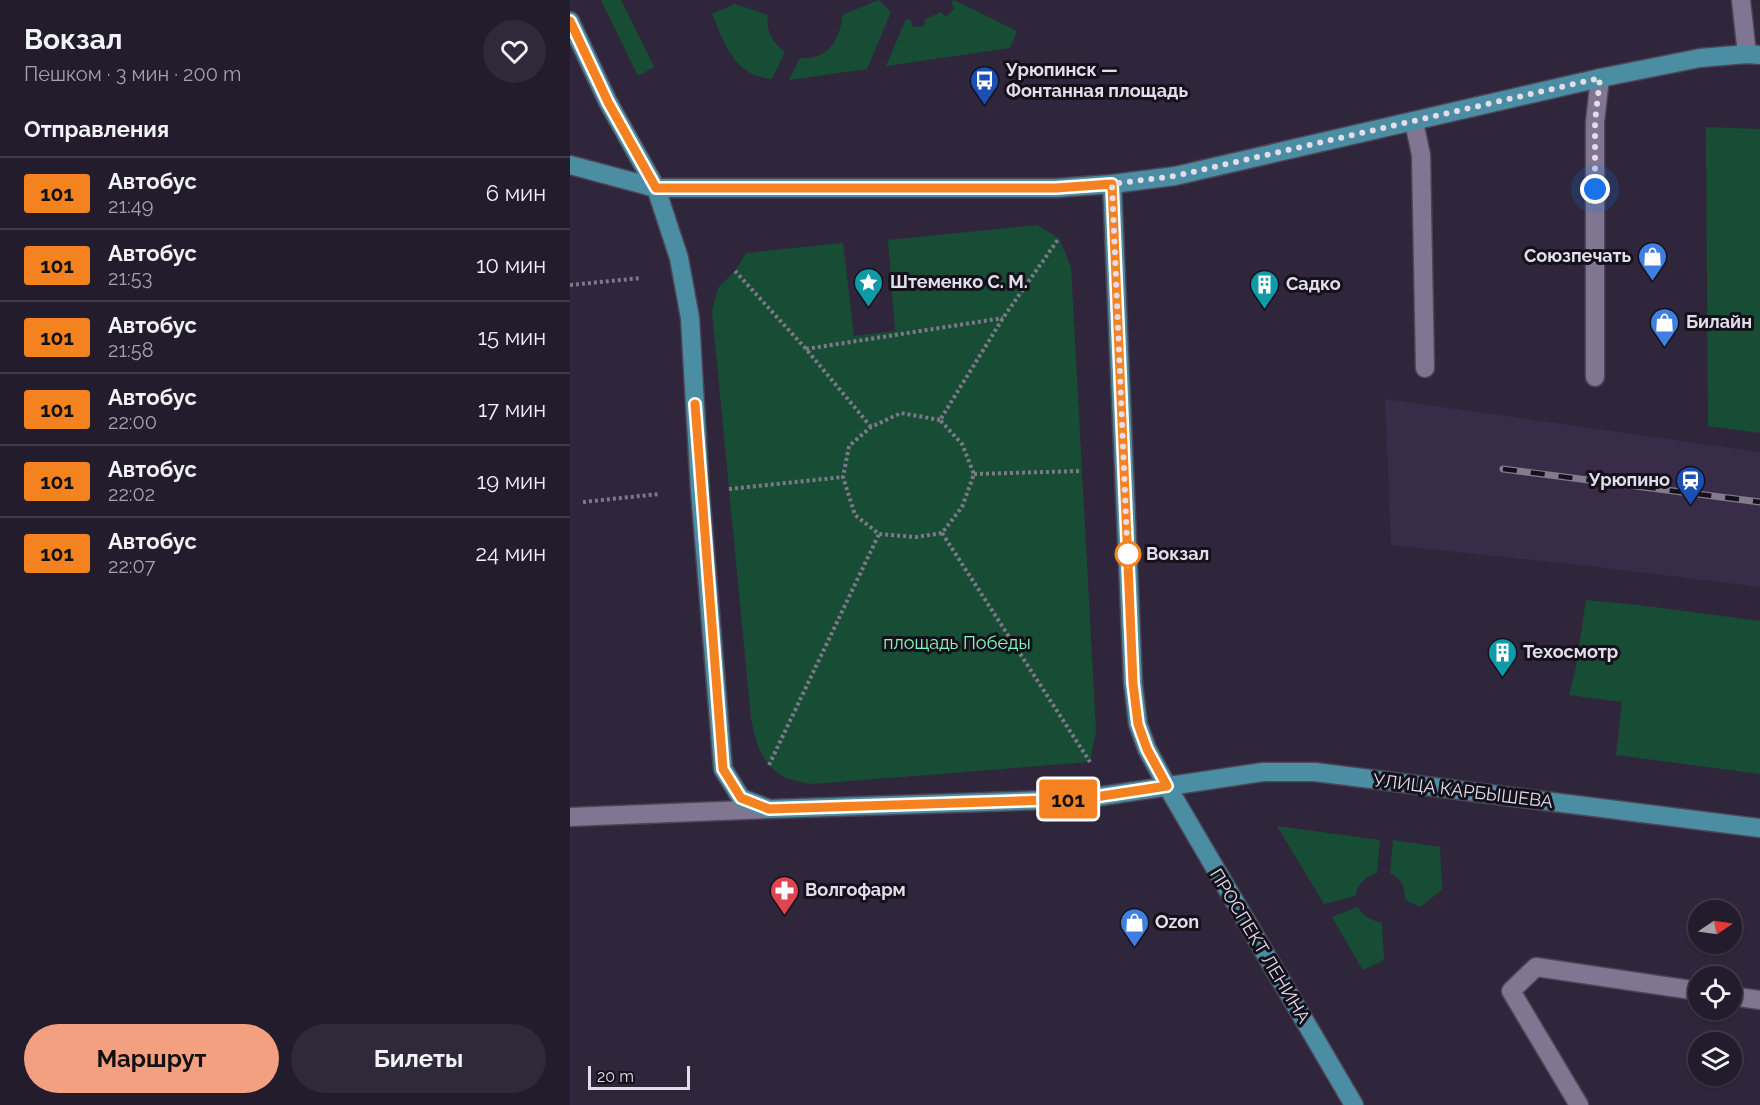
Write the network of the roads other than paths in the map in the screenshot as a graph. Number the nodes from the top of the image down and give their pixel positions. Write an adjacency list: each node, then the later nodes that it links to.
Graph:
1 (1741, 0): 3 (street)
2 (570, 21): 8 (main road)
3 (1753, 54): 4 (main road)
4 (1600, 78): 5 (main road); 10 (street)
5 (1414, 122): 7 (main road); 9 (street)
6 (570, 165): 8 (main road)
7 (1112, 184): 8 (main road); 11 (main road)
8 (656, 188): 12 (main road)
9 (1425, 368)
10 (1595, 377)
11 (1167, 786): 12 (main road); 14 (main road, УЛИЦА КАРБЫШЕВА); 18 (main road, ПРОСПЕКТ ЛЕНИНА)
12 (769, 809): 13 (street)
13 (570, 817)
14 (1760, 828)
15 (1688, 990): 19 (street)
16 (1742, 998): 17 (street)
17 (1760, 1000)
18 (1354, 1105)
19 (1579, 1105)

